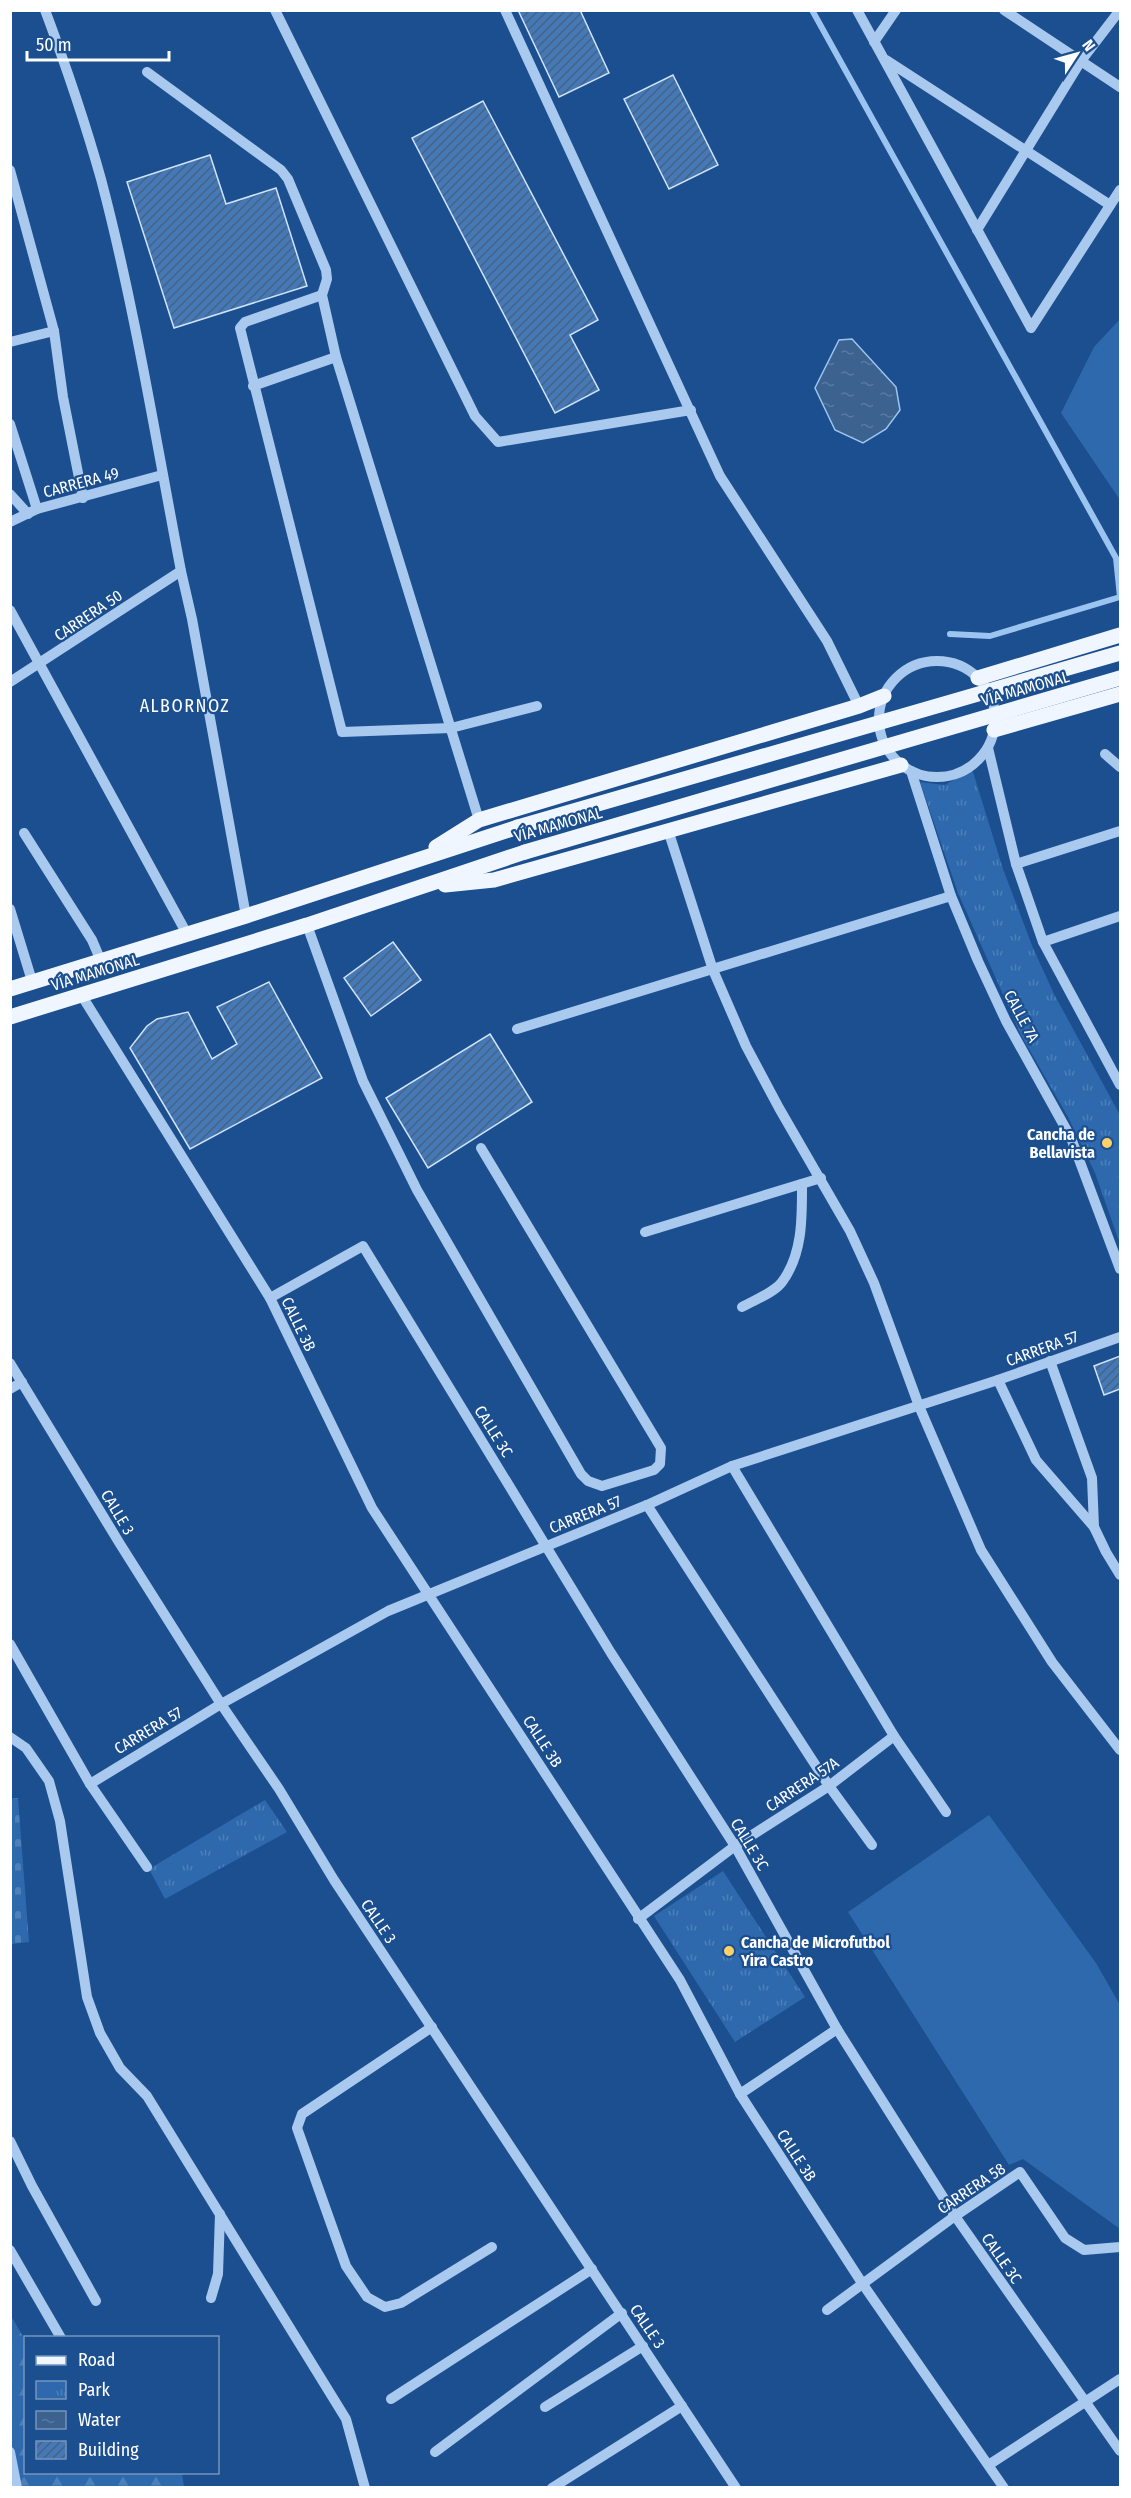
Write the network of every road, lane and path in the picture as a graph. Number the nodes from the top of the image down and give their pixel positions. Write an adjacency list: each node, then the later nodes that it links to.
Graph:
1 (45, 10): 25 (street)
2 (275, 10): 23 (street)
3 (505, 10): 23 (street)
4 (857, 10): 8 (street)
5 (896, 10): 8 (street)
6 (1004, 10): 10 (street)
7 (1120, 10): 10 (street)
8 (874, 42): 9 (street)
9 (883, 58): 13 (street); 17 (street)
10 (1081, 62): 12 (street); 13 (street)
11 (147, 72): 18 (street)
12 (1120, 87)
13 (1026, 150): 16 (street); 17 (street)
14 (10, 170): 19 (street)
15 (1120, 190): 16 (street)
16 (1110, 205): 17 (street)
17 (977, 230)
18 (322, 295): 21 (street); 22 (street)
19 (54, 331): 20 (street); 27 (street)
20 (10, 342)
21 (336, 357): 22 (street); 42 (street)
22 (253, 386): 42 (street)
23 (691, 410): 41 (street)
24 (10, 424): 28 (street)
25 (162, 475): 27 (street, CARRERA 49); 30 (street)
26 (10, 494): 28 (street)
27 (83, 498): 28 (street, CARRERA 49)
28 (32, 511): 29 (street, CARRERA 49)
29 (10, 522)
30 (181, 572): 34 (street, CARRERA 50); 57 (street)
31 (10, 610): 34 (street)
32 (1120, 635): 35 (main road)
33 (1120, 653): 52 (main road, VÍA MAMONAL, bridge)
34 (41, 664): 37 (street, CARRERA 50); 60 (street)
35 (978, 678): 39 (street); 43 (street)
36 (1120, 678): 54 (main road, VÍA MAMONAL, bridge)
37 (10, 682)
38 (1120, 694): 43 (main road)
39 (884, 696): 41 (main road); 47 (street)
40 (537, 706): 42 (street)
41 (859, 706): 48 (main road)
42 (451, 728): 48 (street)
43 (994, 730): 44 (street)
44 (988, 748): 47 (street); 53 (street)
45 (1105, 754): 46 (street)
46 (1120, 767)
47 (906, 768): 49 (main road); 55 (street, CALLE 7A)
48 (479, 820): 52 (main road)
49 (668, 830): 54 (main road); 63 (street)
50 (1120, 831): 53 (street)
51 (24, 833): 62 (street)
52 (414, 861): 57 (main road, VÍA MAMONAL)
53 (1016, 864): 61 (street)
54 (421, 887): 59 (main road, VÍA MAMONAL)
55 (951, 896): 63 (street); 74 (street, CALLE 7A)
56 (10, 909): 64 (street)
57 (246, 916): 60 (main road, VÍA MAMONAL)
58 (1120, 916): 61 (street)
59 (307, 925): 66 (main road, VÍA MAMONAL); 70 (street)
60 (187, 934): 62 (main road, VÍA MAMONAL)
61 (1043, 942): 69 (street)
62 (101, 961): 64 (main road, VÍA MAMONAL)
63 (713, 970): 68 (street); 71 (street)
64 (32, 981): 65 (main road, VÍA MAMONAL)
65 (10, 989)
66 (82, 996): 67 (main road, VÍA MAMONAL); 75 (street, CALLE 3B)
67 (10, 1017)
68 (517, 1029)
69 (1119, 1078)
70 (481, 1148)
71 (821, 1178): 72 (street); 83 (street)
72 (802, 1184): 73 (street); 76 (street)
73 (645, 1232)
74 (1120, 1269)
75 (270, 1298): 87 (street, CALLE 3C); 89 (street, CALLE 3B)
76 (742, 1307)
77 (1120, 1337): 78 (street, CARRERA 57)
78 (1050, 1361): 80 (street, CARRERA 57); 86 (street)
79 (10, 1363): 81 (street, CALLE 3)
80 (998, 1380): 83 (street, CARRERA 57); 86 (street)
81 (22, 1382): 82 (street); 91 (street, CALLE 3)
82 (10, 1389)
83 (920, 1406): 84 (street, CARRERA 57); 94 (street)
84 (732, 1466): 85 (street, CARRERA 57); 92 (street)
85 (647, 1505): 87 (street, CARRERA 57); 96 (street)
86 (1094, 1527): 88 (street)
87 (546, 1545): 89 (street, CARRERA 57); 99 (street, CALLE 3C)
88 (1120, 1575)
89 (427, 1595): 91 (street, CARRERA 57); 101 (street, CALLE 3B)
90 (10, 1644): 95 (street)
91 (221, 1704): 95 (street, CARRERA 57); 102 (street, CALLE 3)
92 (894, 1736): 96 (street, CARRERA 57A); 97 (street)
93 (10, 1737): 106 (street)
94 (1120, 1750)
95 (90, 1784): 100 (street)
96 (829, 1786): 98 (street); 99 (street, CARRERA 57A)
97 (946, 1812)
98 (872, 1845)
99 (735, 1846): 101 (street, CARRERA 57A); 103 (street, CALLE 3C)
100 (147, 1867)
101 (638, 1919): 104 (street, CALLE 3B)
102 (432, 2027): 108 (street); 111 (street, CALLE 3)
103 (837, 2029): 104 (street); 107 (street, CALLE 3C)
104 (740, 2094): 112 (street, CALLE 3B)
105 (10, 2141): 114 (street)
106 (220, 2213): 113 (street); 130 (street)
107 (955, 2216): 109 (street, CARRERA 58); 112 (street, CARRERA 58); 121 (street, CALLE 3C)
108 (492, 2247)
109 (1120, 2247)
110 (10, 2250): 117 (street)
111 (592, 2270): 116 (street, CALLE 3); 120 (street)
112 (862, 2283): 115 (street, CARRERA 58); 127 (street, CALLE 3B)
113 (211, 2298)
114 (96, 2301)
115 (827, 2310)
116 (622, 2313): 118 (street, CALLE 3); 126 (street)
117 (60, 2336)
118 (643, 2346): 122 (street, CALLE 3); 123 (street)
119 (1120, 2379): 121 (street)
120 (392, 2399)
121 (1085, 2403): 124 (street, CALLE 3C); 127 (street)
122 (682, 2406): 131 (street); 132 (street, CALLE 3)
123 (545, 2407)
124 (1120, 2451)
125 (10, 2452): 128 (street)
126 (435, 2452)
127 (990, 2464): 133 (street, CALLE 3B)
128 (20, 2465): 129 (street)
129 (17, 2487)
130 (365, 2487)
131 (552, 2487)
132 (736, 2487)
133 (1004, 2487)

